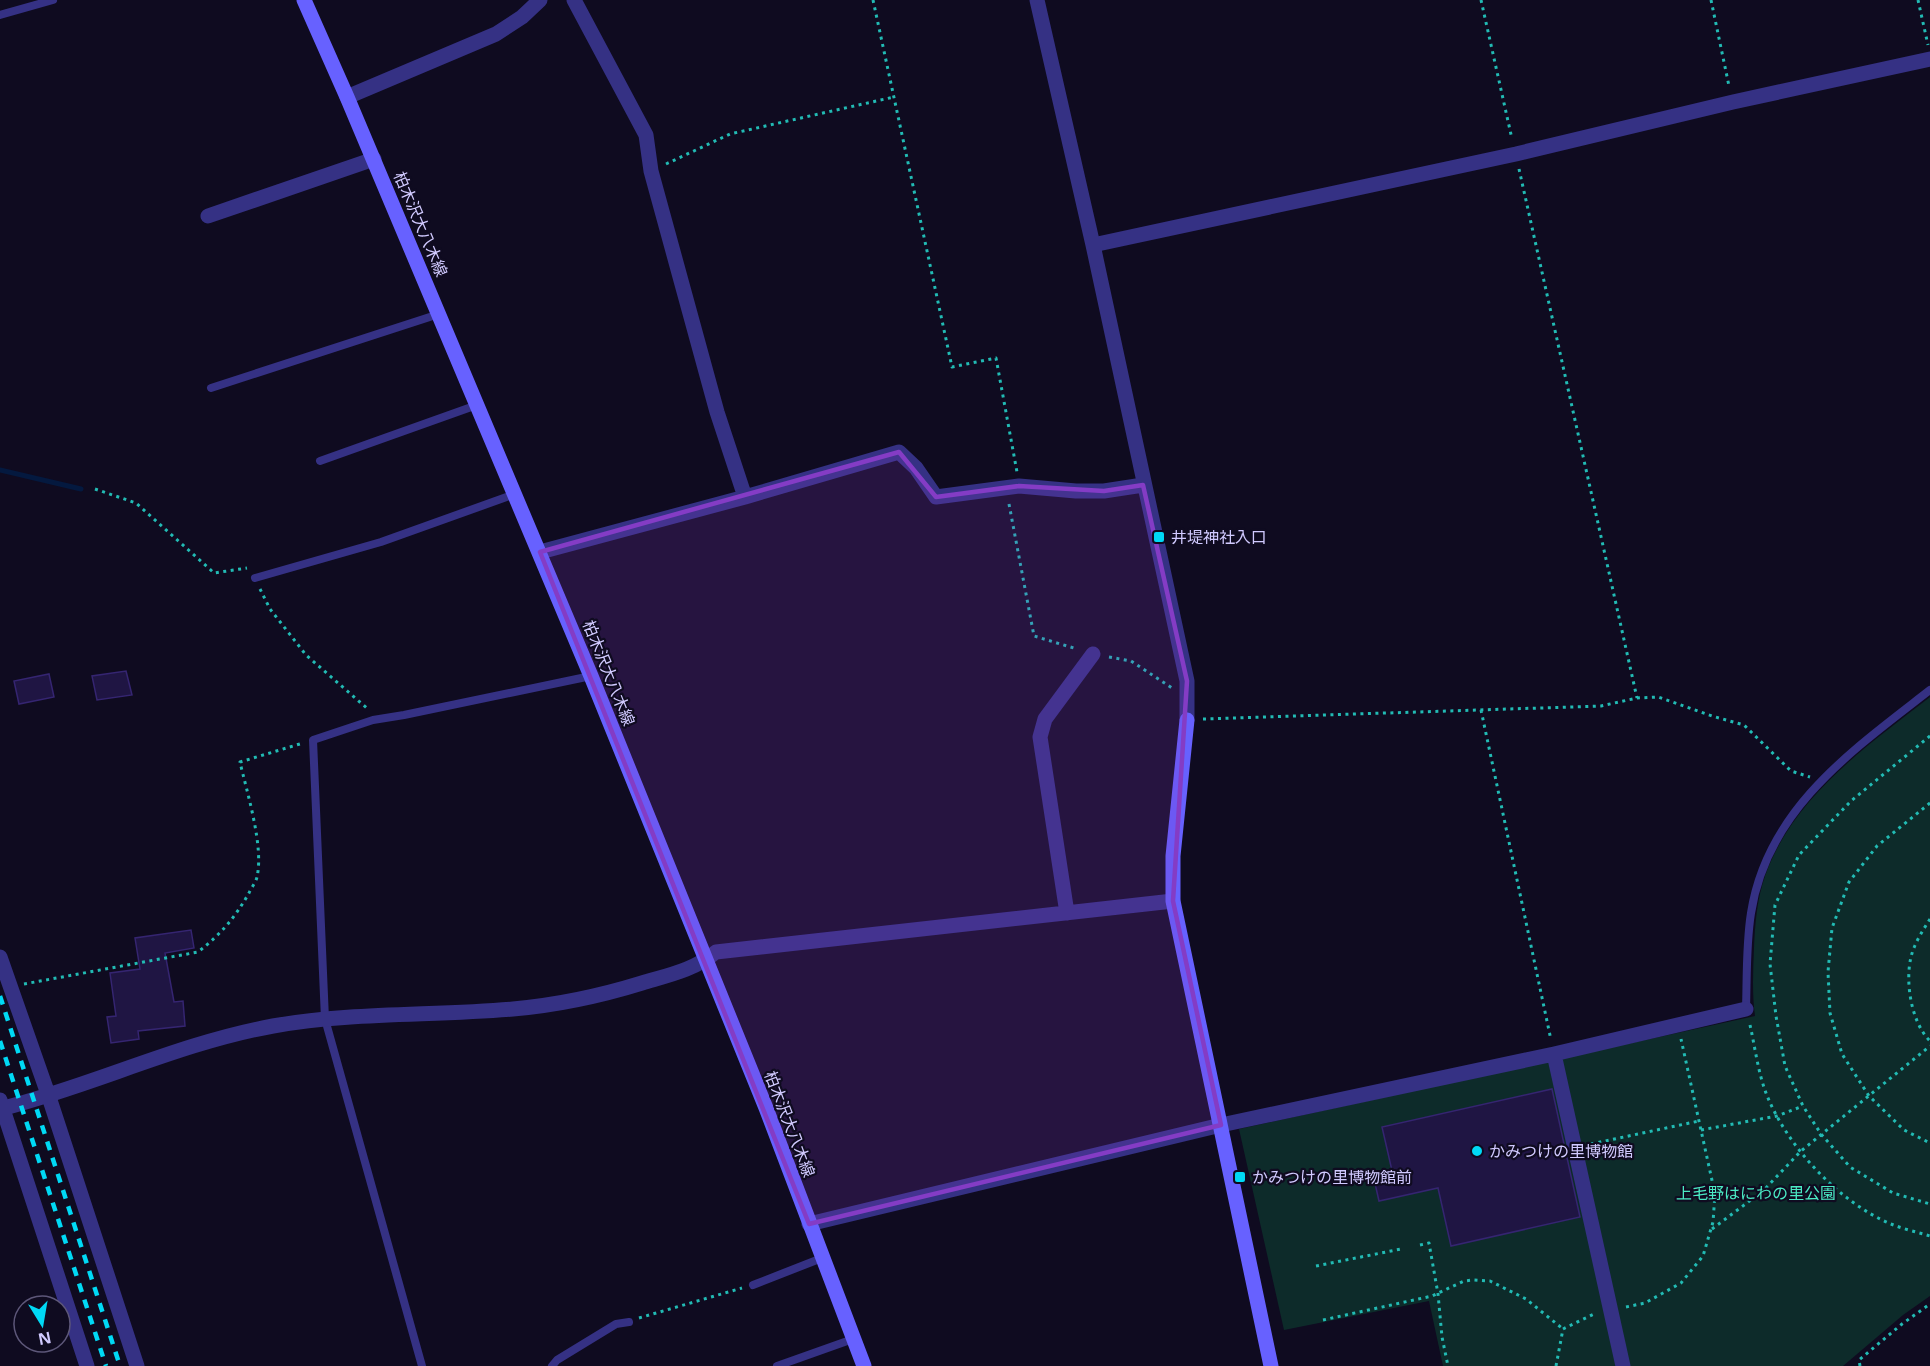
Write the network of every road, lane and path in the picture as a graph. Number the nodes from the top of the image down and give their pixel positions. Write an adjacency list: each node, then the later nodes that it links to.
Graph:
1 (53, 0): 10 (lane)
2 (304, 0): 12 (main road, 柏木沢大八木線)
3 (540, 0): 12 (street)
4 (574, 0): 17 (street)
5 (873, 0): 13 (path)
6 (1037, 0): 19 (street)
7 (1481, 0): 15 (path)
8 (1711, 0): 14 (path)
9 (1918, 0): 11 (path)
10 (0, 15)
11 (1929, 52): 14 (street)
12 (347, 97): 16 (main road, 柏木沢大八木線)
13 (894, 97): 17 (path); 25 (path)
14 (1733, 102): 15 (street)
15 (1515, 154): 19 (street); 35 (path)
16 (374, 159): 18 (street); 20 (main road, 柏木沢大八木線)
17 (651, 171): 28 (street)
18 (208, 216)
19 (1093, 245): 24 (street)
20 (439, 314): 21 (lane); 22 (main road, 柏木沢大八木線)
21 (211, 388)
22 (477, 405): 23 (lane); 27 (main road, 柏木沢大八木線)
23 (320, 461)
24 (1143, 485): 25 (street); 34 (street)
25 (1012, 486): 28 (street); 31 (path)
26 (96, 489): 30 (path)
27 (515, 494): 29 (main road, 柏木沢大八木線); 30 (lane)
28 (745, 497): 29 (street)
29 (540, 552): 32 (main road, 柏木沢大八木線)
30 (255, 578): 37 (path)
31 (1093, 654): 34 (path); 44 (street)
32 (591, 676): 37 (lane); 47 (main road, 柏木沢大八木線)
33 (1930, 690): 41 (lane)
34 (1187, 698): 38 (street)
35 (1637, 698): 36 (path); 41 (path)
36 (1481, 710): 38 (path); 54 (path)
37 (373, 720): 40 (lane)
38 (1187, 720): 43 (main road)
39 (1930, 736): 58 (path)
40 (313, 740): 48 (path); 50 (lane)
41 (1820, 780): 49 (lane)
42 (1930, 803): 56 (path)
43 (1173, 901): 44 (street); 61 (main road)
44 (1067, 913): 47 (street)
45 (1930, 919): 52 (path)
46 (0, 957): 48 (street)
47 (706, 960): 50 (street); 68 (main road, 柏木沢大八木線)
48 (10, 987): 55 (street)
49 (1746, 1009): 51 (street); 59 (path)
50 (324, 1019): 55 (street); 85 (lane)
51 (1678, 1026): 54 (street); 60 (path)
52 (1930, 1041)
53 (1930, 1046): 56 (path)
54 (1554, 1054): 61 (street); 65 (street)
55 (48, 1094): 57 (street); 84 (street)
56 (1869, 1096): 63 (path); 64 (path)
57 (1, 1106): 83 (street)
58 (1803, 1106): 59 (path); 63 (path)
59 (1777, 1116): 62 (path); 66 (path)
60 (1699, 1121): 62 (path); 65 (path)
61 (1221, 1125): 68 (street); 89 (main road)
62 (1701, 1130): 69 (path)
63 (1821, 1134): 66 (path); 67 (path)
64 (1930, 1143)
65 (1575, 1149): 78 (street)
66 (1801, 1151): 69 (path); 70 (path)
67 (1930, 1204)
68 (809, 1224): 73 (main road, 柏木沢大八木線)
69 (1711, 1230): 78 (path)
70 (1930, 1236)
71 (1420, 1245): 76 (path)
72 (1401, 1248): 74 (path)
73 (822, 1258): 75 (lane); 82 (main road, 柏木沢大八木線)
74 (1316, 1266)
75 (753, 1285): 80 (path)
76 (1438, 1294): 79 (path); 81 (path); 90 (path)
77 (1930, 1304): 93 (path)
78 (1611, 1310): 81 (path); 92 (street)
79 (1323, 1320)
80 (629, 1322): 86 (lane)
81 (1563, 1329): 91 (path)
82 (854, 1339): 87 (lane); 88 (main road, 柏木沢大八木線)
83 (87, 1366)
84 (137, 1366)
85 (422, 1366)
86 (552, 1366)
87 (777, 1366)
88 (864, 1366)
89 (1271, 1366)
90 (1448, 1366)
91 (1556, 1366)
92 (1623, 1366)
93 (1860, 1366)

